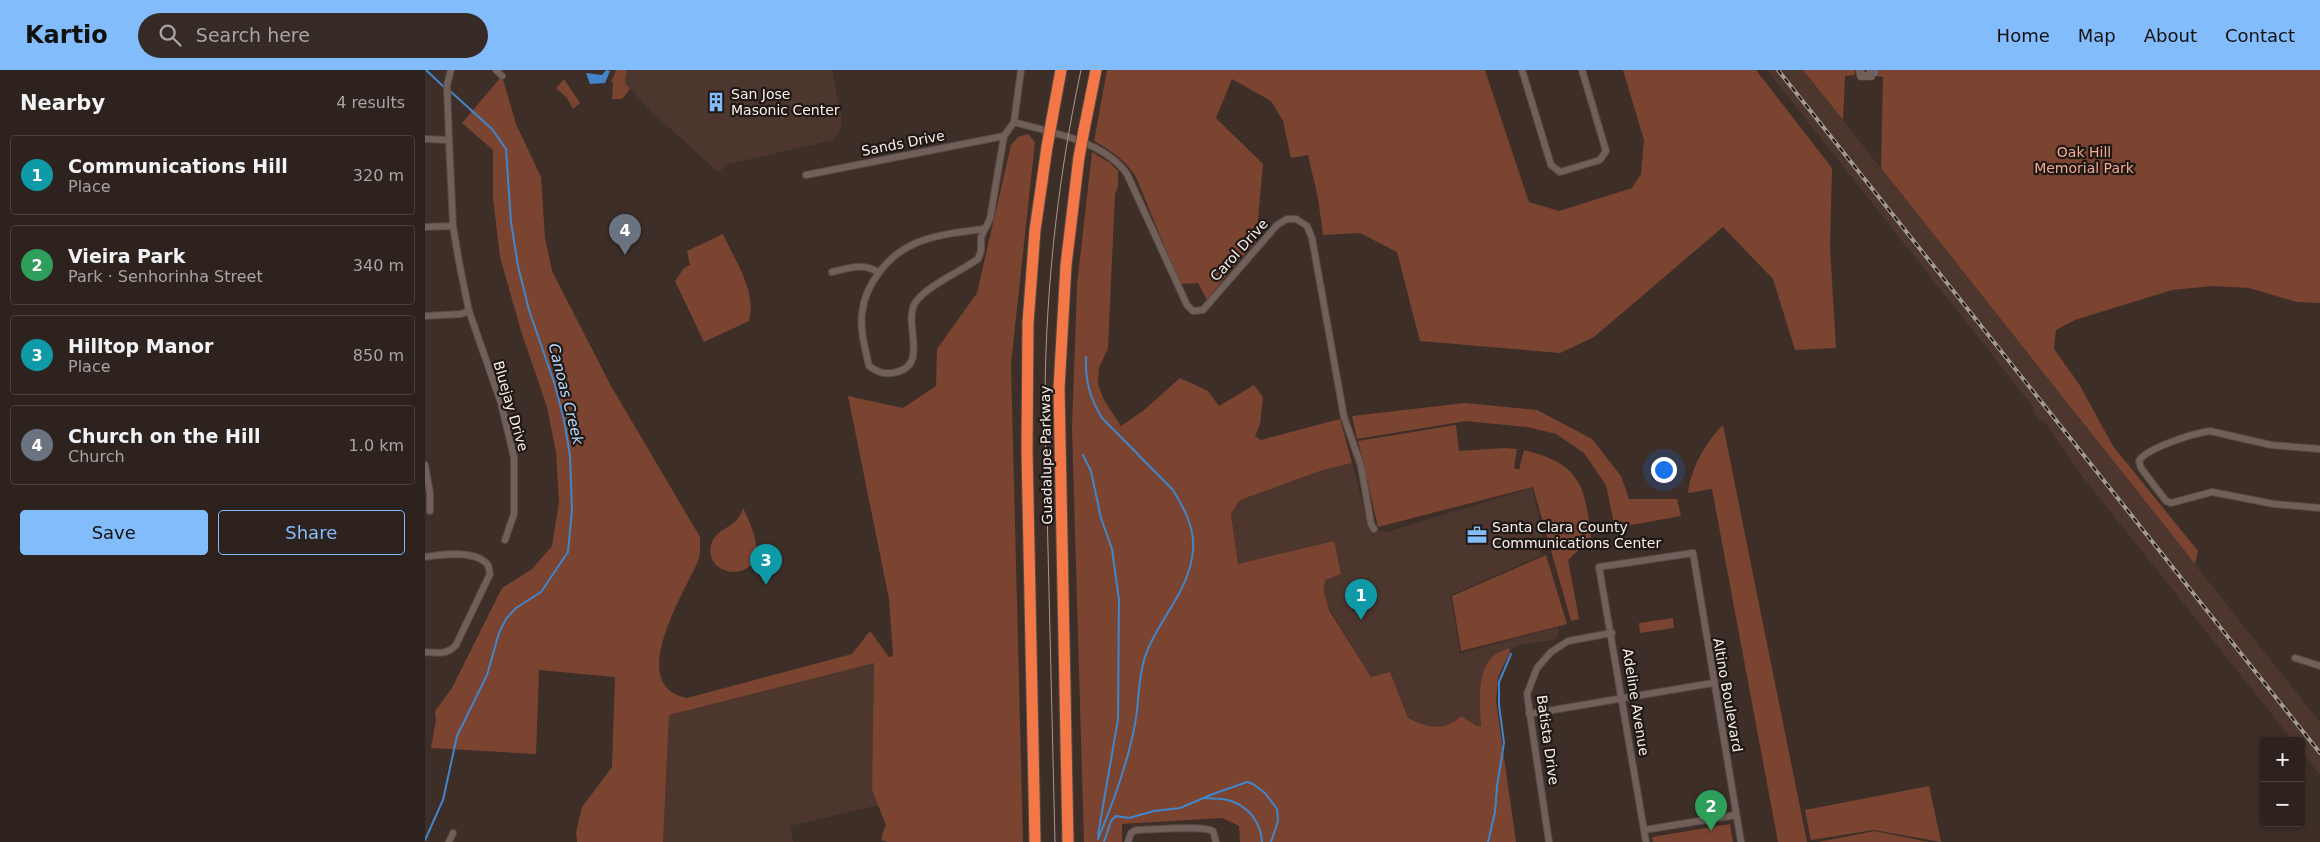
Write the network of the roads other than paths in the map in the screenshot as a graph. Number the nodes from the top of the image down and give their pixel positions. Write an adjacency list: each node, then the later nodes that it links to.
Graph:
1 (451, 70): 14 (street, Bluejay Drive)
2 (496, 70): 10 (street)
3 (1021, 70): 11 (street)
4 (1061, 70): 42 (highway, Guadalupe Parkway, bridge)
5 (1096, 70): 43 (highway, Guadalupe Parkway, bridge)
6 (1522, 70): 7 (street)
7 (1582, 70)
8 (1861, 70): 9 (street)
9 (1871, 70)
10 (502, 76)
11 (1014, 122): 12 (street); 27 (street, Carol Drive)
12 (1005, 136): 15 (street, Sands Drive); 18 (street)
13 (425, 139): 14 (street)
14 (449, 140): 16 (street, Bluejay Drive)
15 (805, 175)
16 (453, 226): 17 (street); 21 (street, Bluejay Drive)
17 (425, 227)
18 (983, 229): 20 (street); 20 (street)
19 (832, 272): 20 (street)
20 (879, 273)
21 (469, 311): 22 (street); 28 (street, Bluejay Drive)
22 (425, 316)
23 (2320, 449): 25 (street)
24 (425, 466): 26 (street)
25 (2320, 508)
26 (430, 511)
27 (1374, 529)
28 (505, 540)
29 (425, 557): 32 (street)
30 (1599, 567): 31 (street, Adeline Avenue); 35 (street, Altino Boulevard)
31 (1612, 633): 36 (street, Adeline Avenue); 37 (street, Batista Drive)
32 (425, 652)
33 (2295, 658): 34 (street)
34 (2320, 666)
35 (1713, 683): 36 (street); 38 (street, Altino Boulevard)
36 (1622, 698): 37 (street); 39 (street, Adeline Avenue)
37 (1529, 714): 46 (street, Batista Drive)
38 (1736, 816): 39 (street); 48 (street, Altino Boulevard)
39 (1644, 830): 47 (street, Adeline Avenue)
40 (453, 833): 41 (street)
41 (449, 842)
42 (1035, 842)
43 (1068, 842)
44 (1128, 842): 45 (street)
45 (1216, 842)
46 (1549, 842)
47 (1646, 842)
48 (1741, 842)

